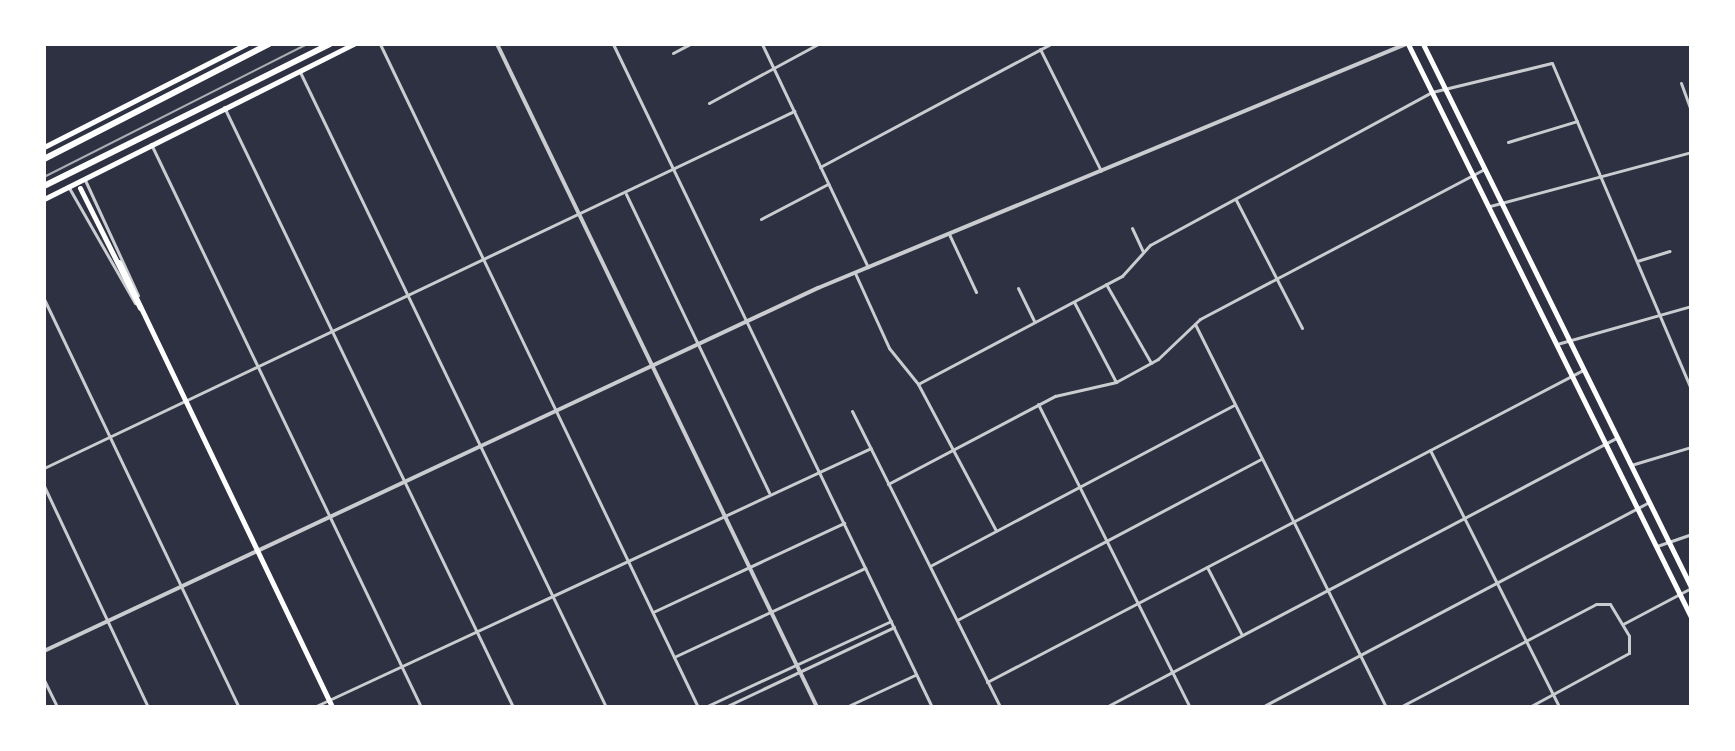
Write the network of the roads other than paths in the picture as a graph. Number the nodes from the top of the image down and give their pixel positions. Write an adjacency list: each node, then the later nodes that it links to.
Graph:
1 (246, 44): 28 (main road)
2 (269, 44): 30 (highway)
3 (330, 44): 39 (highway)
4 (354, 44): 17 (main road)
5 (380, 44): 53 (street)
6 (497, 44): 47 (street)
7 (613, 44): 33 (street)
8 (690, 44): 15 (street)
9 (762, 44): 16 (street)
10 (818, 44): 16 (street)
11 (1050, 44): 14 (street)
12 (1407, 44): 19 (main road); 34 (street)
13 (1423, 44): 20 (main road)
14 (1040, 49): 31 (street); 34 (street)
15 (673, 53)
16 (774, 68): 21 (street); 23 (street)
17 (300, 71): 22 (main road); 63 (street)
18 (1681, 83): 24 (street)
19 (1432, 92): 20 (street); 35 (main road); 44 (street)
20 (1447, 94): 25 (street); 32 (main road)
21 (709, 103)
22 (224, 107): 27 (main road); 74 (street)
23 (794, 111): 31 (street); 33 (street)
24 (1691, 111)
25 (1578, 121): 26 (street); 36 (street)
26 (1508, 142)
27 (151, 144): 37 (main road); 80 (street)
28 (44, 147)
29 (1691, 152): 36 (street)
30 (44, 159)
31 (820, 167): 38 (street)
32 (1484, 169): 35 (street); 45 (main road)
33 (674, 171): 42 (street); 70 (street)
34 (1101, 172): 50 (street)
35 (1472, 175): 46 (main road); 58 (street)
36 (1601, 176): 45 (street); 54 (street)
37 (83, 178): 40 (main road); 62 (street)
38 (828, 184): 48 (street); 56 (street)
39 (44, 186)
40 (68, 186): 43 (main road); 66 (street)
41 (80, 188): 55 (main road)
42 (626, 194): 47 (street); 76 (street)
43 (44, 199)
44 (1236, 200): 52 (street); 58 (street)
45 (1501, 203): 46 (street); 75 (main road)
46 (1488, 206): 77 (main road)
47 (580, 215): 53 (street); 79 (street)
48 (761, 219)
49 (1132, 228): 52 (street)
50 (949, 234): 56 (street); 61 (street)
51 (1670, 251): 54 (street)
52 (1143, 252): 59 (street)
53 (484, 260): 63 (street); 89 (street)
54 (1637, 261): 69 (street)
55 (119, 262): 62 (main road); 66 (main road)
56 (868, 267): 57 (street)
57 (855, 272): 70 (street); 84 (street)
58 (1276, 277): 72 (street); 73 (street)
59 (1106, 284): 65 (street); 78 (street)
60 (1018, 288): 71 (street)
61 (976, 292)
62 (138, 295): 68 (main road)
63 (408, 296): 74 (street); 94 (street)
64 (44, 299): 91 (street)
65 (1074, 302): 71 (street); 83 (street)
66 (139, 306): 68 (main road)
67 (1691, 306): 69 (street)
68 (145, 315): 86 (main road)
69 (1660, 315): 75 (street); 85 (street)
70 (746, 320): 76 (street); 102 (street)
71 (1035, 322): 84 (street)
72 (1195, 323): 78 (street); 88 (street)
73 (1302, 328)
74 (333, 331): 80 (street); 103 (street)
75 (1569, 340): 77 (street); 81 (main road)
76 (697, 343): 79 (street); 107 (street)
77 (1557, 344): 82 (main road)
78 (1151, 363): 83 (street)
79 (652, 365): 89 (street); 110 (street)
80 (258, 366): 86 (street); 111 (street)
81 (1583, 370): 82 (street); 92 (main road)
82 (1572, 375): 93 (main road); 98 (street)
83 (1116, 382): 87 (street)
84 (918, 384): 97 (street)
85 (1691, 389)
86 (185, 401): 91 (street); 120 (main road)
87 (1038, 404): 97 (street); 106 (street)
88 (1235, 404): 99 (street); 106 (street)
89 (556, 411): 94 (street); 121 (street)
90 (852, 411): 96 (street)
91 (111, 436): 101 (street); 127 (street)
92 (1617, 438): 93 (street); 100 (main road)
93 (1606, 444): 109 (main road); 112 (street)
94 (480, 447): 103 (street); 131 (street)
95 (1691, 447): 100 (street)
96 (871, 448): 102 (street); 104 (street)
97 (952, 449): 104 (street); 115 (street)
98 (1430, 450): 112 (street); 113 (street)
99 (1262, 458): 113 (street); 117 (street)
100 (1631, 465): 108 (main road)
101 (44, 468)
102 (819, 471): 107 (street); 114 (street)
103 (405, 482): 111 (street); 141 (street)
104 (888, 484): 122 (street)
105 (44, 486): 137 (street)
106 (1081, 486): 115 (street); 117 (street)
107 (769, 494): 110 (street)
108 (1649, 503): 109 (street); 118 (main road)
109 (1638, 509): 119 (main road); 126 (street)
110 (724, 515): 121 (street); 123 (street)
111 (330, 516): 120 (street); 148 (street)
112 (1463, 519): 126 (street); 129 (street)
113 (1293, 521): 124 (street); 129 (street)
114 (844, 523): 123 (street); 125 (street)
115 (996, 531): 122 (street)
116 (1691, 534): 118 (street)
117 (1109, 540): 132 (street); 136 (street)
118 (1668, 540): 119 (street); 128 (main road)
119 (1656, 546): 130 (main road)
120 (257, 551): 127 (street); 155 (main road)
121 (628, 560): 131 (street); 133 (street)
122 (930, 566): 136 (street)
123 (750, 567): 133 (street); 134 (street)
124 (1207, 567): 132 (street); 142 (street)
125 (865, 568): 134 (street); 138 (street)
126 (1495, 584): 143 (street); 145 (street)
127 (181, 586): 137 (street); 158 (street)
128 (1691, 588): 130 (street)
129 (1327, 590): 142 (street); 145 (street)
130 (1680, 594): 135 (main road); 139 (street)
131 (552, 596): 141 (street); 163 (street)
132 (1136, 604): 150 (street); 153 (street)
133 (653, 612): 146 (street)
134 (771, 612): 146 (street); 147 (street)
135 (1691, 617)
136 (957, 620): 153 (street)
137 (107, 621): 144 (street); 157 (street)
138 (891, 621): 140 (street); 147 (street)
139 (1623, 624): 143 (street); 154 (street)
140 (894, 627): 149 (street); 151 (street)
141 (477, 632): 148 (street); 162 (street)
142 (1242, 635): 150 (street)
143 (1525, 641): 154 (street); 175 (street)
144 (44, 651)
145 (1360, 655): 173 (street); 174 (street)
146 (674, 657): 164 (street)
147 (796, 664): 149 (street); 165 (street)
148 (402, 666): 155 (street); 161 (street)
149 (800, 671): 166 (street); 167 (street)
150 (1172, 672): 171 (street); 172 (street)
151 (916, 674): 168 (street); 169 (street)
152 (44, 680): 156 (street)
153 (987, 682): 170 (street)
154 (1553, 694): 176 (street); 177 (street)
155 (329, 700): 159 (street); 160 (main road)
156 (57, 707)
157 (148, 707)
158 (239, 707)
159 (314, 707)
160 (332, 707)
161 (421, 707)
162 (513, 707)
163 (606, 707)
164 (698, 707)
165 (705, 707)
166 (725, 707)
167 (817, 707)
168 (846, 707)
169 (932, 707)
170 (1000, 707)
171 (1106, 707)
172 (1190, 707)
173 (1262, 707)
174 (1386, 707)
175 (1400, 707)
176 (1529, 707)
177 (1559, 707)

